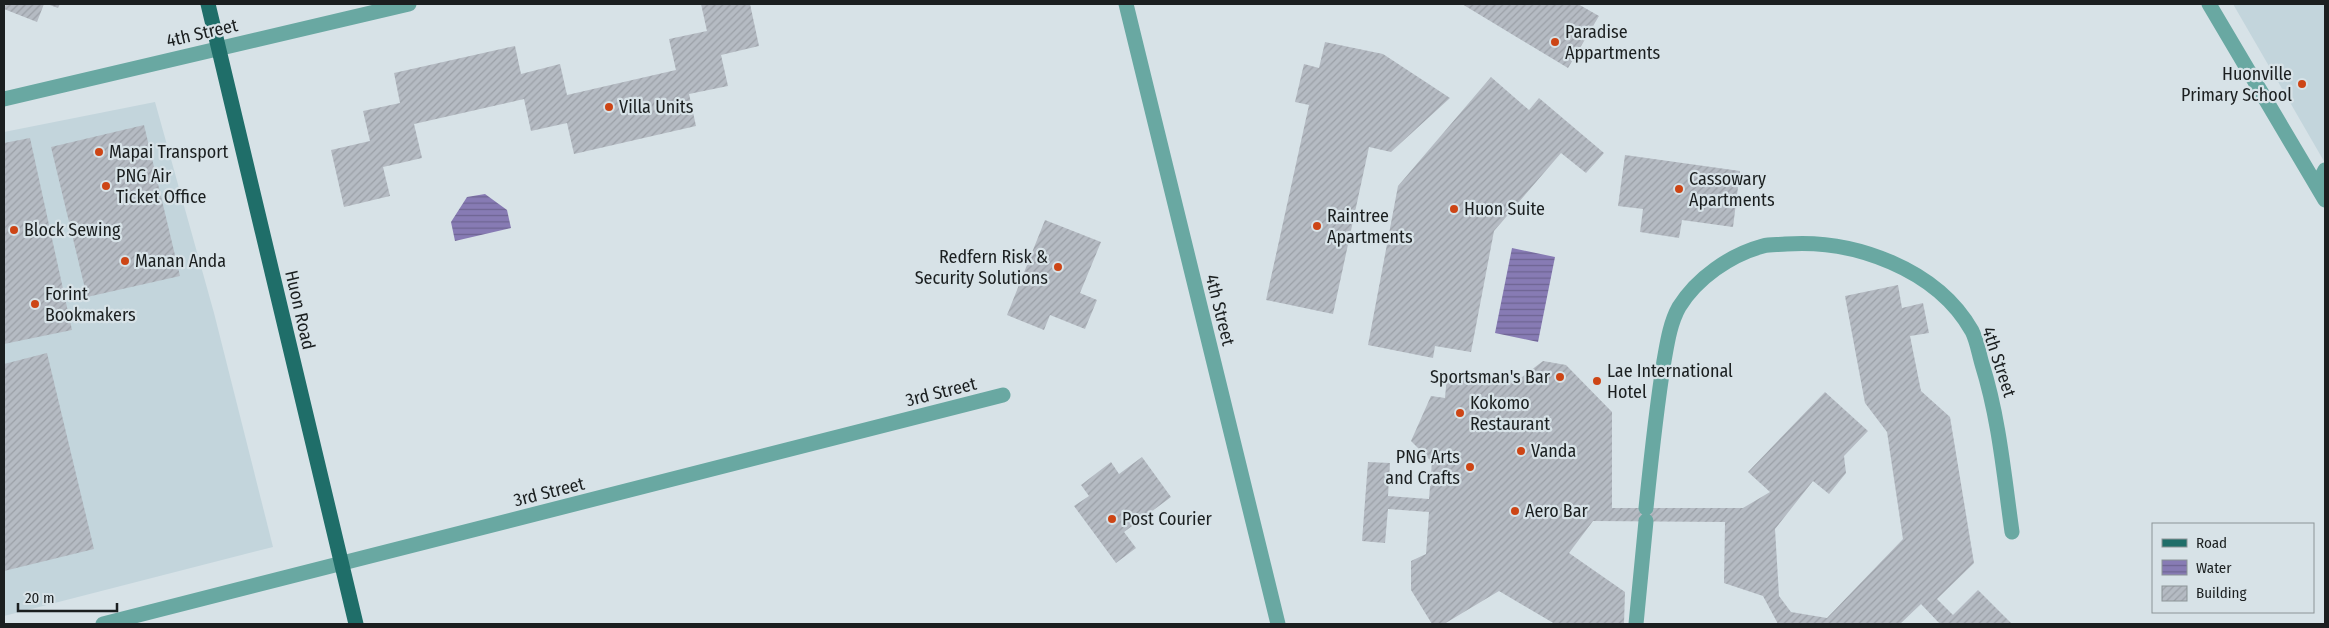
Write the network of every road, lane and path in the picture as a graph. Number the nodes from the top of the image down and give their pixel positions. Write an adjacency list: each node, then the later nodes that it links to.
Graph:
1 (208, 4): 5 (main road, Huon Road)
2 (409, 4): 5 (street, 4th Street)
3 (1126, 4): 15 (street, 4th Street)
4 (2209, 4): 8 (street)
5 (218, 49): 6 (street, 4th Street); 12 (main road, Huon Road)
6 (4, 99)
7 (2325, 170): 8 (street)
8 (2317, 185): 9 (street)
9 (2325, 200)
10 (1003, 395): 12 (street, 3rd Street)
11 (2012, 532): 16 (street, 4th Street)
12 (342, 564): 13 (street, 3rd Street); 14 (main road, Huon Road)
13 (104, 624)
14 (356, 624)
15 (1278, 624)
16 (1636, 624)

